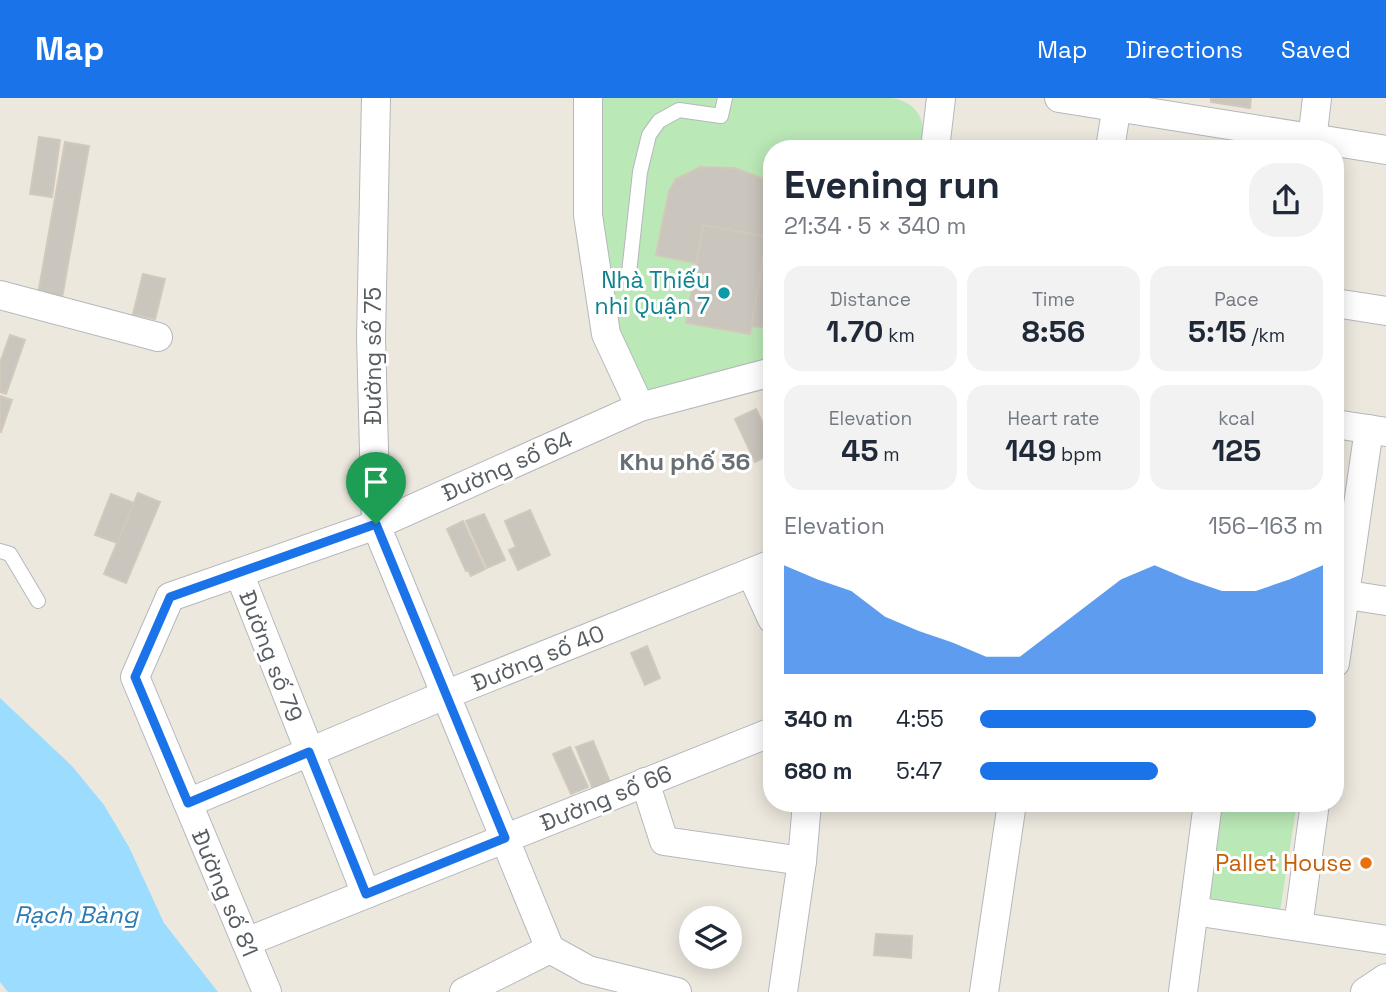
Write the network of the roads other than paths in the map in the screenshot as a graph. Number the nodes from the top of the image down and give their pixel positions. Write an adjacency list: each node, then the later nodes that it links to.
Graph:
1 (376, 98): 23 (street, Đường số 75)
2 (588, 98): 20 (street)
3 (724, 98): 14 (lane)
4 (942, 98): 8 (street)
5 (1059, 98): 7 (street)
6 (1317, 98): 11 (street)
7 (1117, 102): 9 (street); 10 (street)
8 (936, 140)
9 (1111, 140)
10 (1297, 140)
11 (1311, 140)
12 (1344, 146): 13 (street)
13 (1386, 149)
14 (629, 273)
15 (0, 295): 18 (street)
16 (1344, 305): 17 (street)
17 (1386, 312)
18 (158, 337)
19 (763, 374): 20 (street, Đường số 64)
20 (640, 407): 23 (street, Đường số 64)
21 (1344, 425): 22 (street)
22 (1377, 430): 27 (street)
23 (376, 524): 26 (street, Đường số 64); 32 (street, Đường số 75)
24 (0, 551): 29 (lane)
25 (761, 568): 32 (street, Đường số 40)
26 (239, 573): 31 (street, Đường số 64); 34 (street, Đường số 79)
27 (1344, 576)
28 (1344, 595): 30 (street)
29 (38, 601)
30 (1386, 601)
31 (135, 677): 36 (street, Đường số 81)
32 (445, 695): 34 (street, Đường số 40); 41 (street, Đường số 75)
33 (763, 736): 35 (street, Đường số 66)
34 (309, 752): 36 (street, Đường số 40); 43 (street, Đường số 79)
35 (645, 782): 41 (street, Đường số 66); 42 (street)
36 (188, 803): 47 (street, Đường số 81)
37 (806, 812): 42 (street)
38 (1011, 812): 55 (street)
39 (1207, 812): 44 (street)
40 (1314, 812): 45 (street)
41 (505, 838): 43 (street, Đường số 66); 48 (street, Đường số 75)
42 (802, 860): 54 (street)
43 (366, 894): 47 (street, Đường số 66)
44 (1194, 911): 45 (street); 56 (street)
45 (1298, 926): 46 (street)
46 (1386, 940)
47 (246, 942): 51 (street, Đường số 81)
48 (550, 949): 50 (street); 52 (street)
49 (1386, 978): 57 (street)
50 (585, 981): 53 (street)
51 (267, 992)
52 (464, 992)
53 (677, 992)
54 (783, 992)
55 (984, 992)
56 (1183, 992)
57 (1365, 992)

